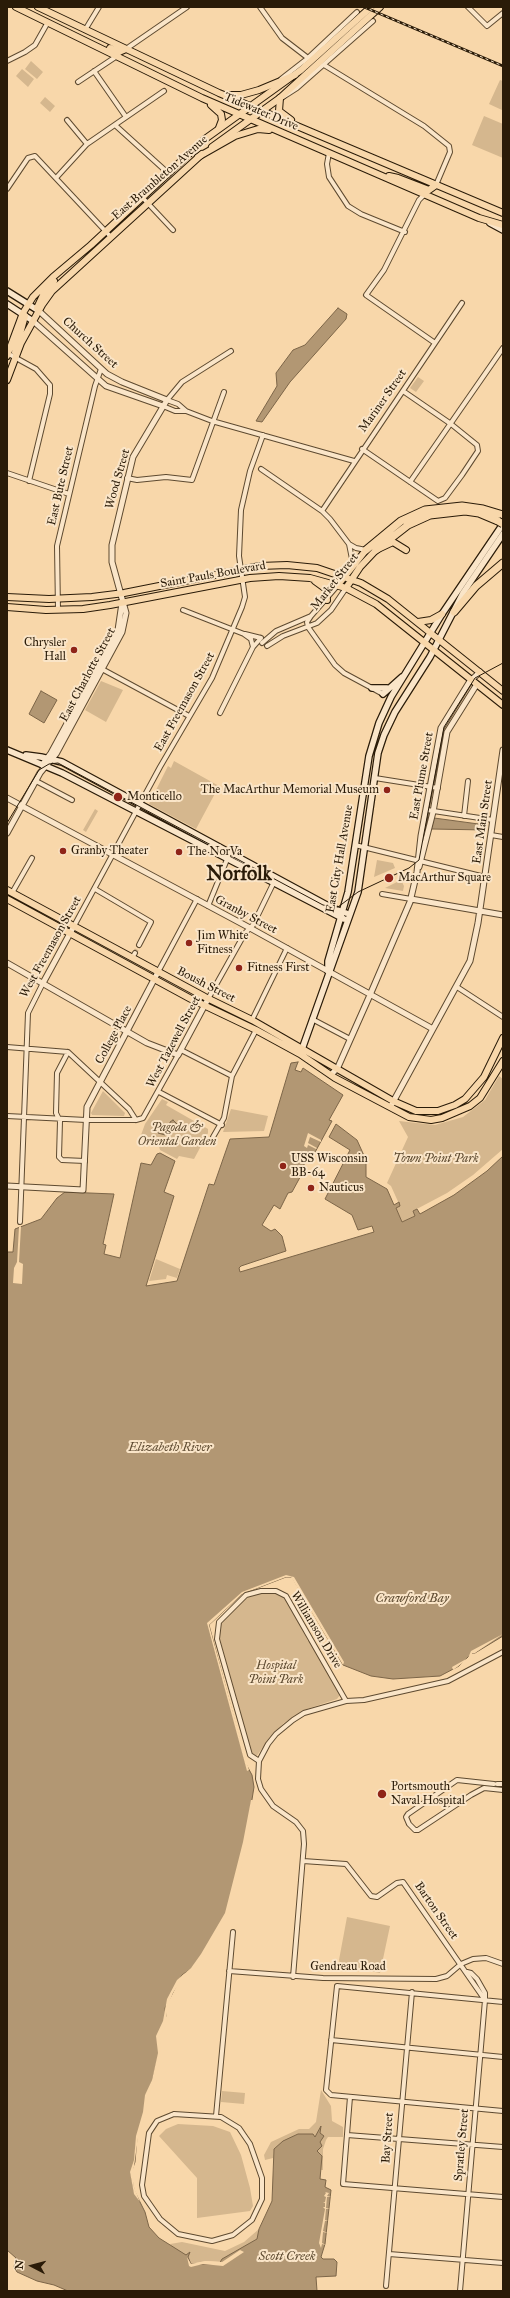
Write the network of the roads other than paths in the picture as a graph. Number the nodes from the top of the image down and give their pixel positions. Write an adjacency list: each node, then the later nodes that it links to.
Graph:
1 (16, 7): 11 (main road, Tidewater Drive)
2 (38, 7): 13 (main road, Tidewater Drive)
3 (99, 7): 13 (street)
4 (187, 7): 15 (street)
5 (260, 7): 17 (street)
6 (371, 7): 21 (main road, East Brambleton Avenue)
7 (380, 7): 27 (main road, East Brambleton Avenue)
8 (469, 8): 10 (street)
9 (357, 12): 17 (street)
10 (503, 13)
11 (48, 22): 14 (main road, Tidewater Drive); 18 (street)
12 (373, 22): 19 (street)
13 (85, 30): 15 (main road, Tidewater Drive)
14 (79, 38): 15 (main road); 16 (main road, Tidewater Drive)
15 (126, 49): 25 (main road, Tidewater Drive)
16 (117, 56): 20 (street); 26 (main road, Tidewater Drive)
17 (308, 58): 23 (street)
18 (7, 61)
19 (324, 65): 27 (street); 44 (street)
20 (94, 71): 22 (street); 31 (street)
21 (295, 75): 23 (main road); 28 (main road, East Brambleton Avenue)
22 (78, 82)
23 (276, 82): 25 (main road)
24 (164, 91): 31 (street)
25 (219, 93): 28 (main road, Tidewater Drive)
26 (202, 98): 30 (main road, Tidewater Drive); 35 (main road)
27 (280, 98): 29 (main road, East Brambleton Avenue); 37 (main road)
28 (250, 106): 29 (main road, Tidewater Drive); 30 (main road, East Brambleton Avenue)
29 (261, 111): 32 (main road, East Brambleton Avenue); 37 (main road, Tidewater Drive)
30 (239, 114): 32 (main road, Tidewater Drive); 35 (main road, East Brambleton Avenue)
31 (126, 117): 34 (street)
32 (250, 119): 36 (main road, Tidewater Drive); 40 (main road, East Brambleton Avenue)
33 (67, 120): 38 (street)
34 (115, 124): 38 (street); 41 (street)
35 (219, 128): 41 (main road, East Brambleton Avenue)
36 (278, 131): 39 (main road, Tidewater Drive); 40 (main road)
37 (320, 136): 44 (main road, Tidewater Drive)
38 (87, 144): 43 (street)
39 (329, 153): 42 (main road, Tidewater Drive); 55 (street)
40 (198, 158): 48 (main road, East Brambleton Avenue)
41 (168, 174): 47 (main road, East Brambleton Avenue)
42 (381, 175): 44 (main road); 46 (main road, Tidewater Drive)
43 (56, 178): 45 (street); 54 (street)
44 (436, 185): 49 (main road, Tidewater Drive)
45 (7, 189)
46 (425, 194): 50 (main road, Tidewater Drive); 55 (street)
47 (142, 197): 48 (street); 54 (main road, East Brambleton Avenue)
48 (147, 202): 52 (street); 56 (main road, East Brambleton Avenue)
49 (503, 213)
50 (479, 218): 51 (main road, Tidewater Drive); 53 (main road)
51 (503, 225)
52 (173, 230)
53 (503, 230)
54 (106, 231): 56 (street); 57 (main road, East Brambleton Avenue)
55 (405, 232): 65 (street)
56 (110, 236): 62 (main road, East Brambleton Avenue)
57 (58, 272): 59 (main road, East Brambleton Avenue); 62 (main road)
58 (7, 291): 59 (main road, Church Street)
59 (29, 303): 62 (main road, Church Street); 63 (main road, East Brambleton Avenue)
60 (462, 303): 65 (street, Mariner Street)
61 (7, 304): 63 (main road, Church Street)
62 (38, 310): 64 (main road, East Brambleton Avenue); 70 (street, Church Street)
63 (24, 314): 64 (main road, Church Street); 68 (main road, East Brambleton Avenue); 69 (main road)
64 (33, 321): 69 (main road, East Brambleton Avenue); 71 (street, Church Street)
65 (434, 343): 73 (street, Mariner Street)
66 (503, 348): 79 (street)
67 (231, 351): 75 (street, Wood Street)
68 (7, 354): 69 (street)
69 (14, 357): 72 (main road, East Brambleton Avenue); 86 (street)
70 (101, 369): 71 (street, East Bute Street); 75 (street, Church Street)
71 (97, 379): 76 (street, Church Street); 88 (street, East Bute Street)
72 (7, 380)
73 (403, 391): 79 (street); 81 (street, Mariner Street)
74 (224, 392): 78 (street)
75 (168, 400): 76 (street, Wood Street); 77 (street, Church Street)
76 (163, 406): 77 (street, Church Street); 85 (street, Wood Street)
77 (186, 411): 78 (street, Church Street)
78 (212, 421): 80 (street, Church Street); 85 (street)
79 (451, 424): 87 (street); 87 (street)
80 (263, 435): 82 (street, Church Street); 99 (street, East Freemason Street)
81 (362, 449): 82 (street, Mariner Street); 87 (street)
82 (354, 461): 89 (street, Mariner Street)
83 (261, 469): 89 (street)
84 (7, 473): 86 (street)
85 (126, 478): 106 (street, Wood Street)
86 (29, 481): 88 (street)
87 (410, 482)
88 (69, 494): 108 (street, East Bute Street)
89 (322, 511): 93 (street)
90 (503, 515): 94 (highway)
91 (501, 523): 95 (highway); 115 (main road, East City Hall Avenue)
92 (503, 534): 114 (main road, East City Hall Avenue)
93 (349, 544): 94 (street); 98 (street)
94 (366, 550): 98 (main road)
95 (376, 550): 96 (main road); 103 (main road, Market Street)
96 (406, 550)
97 (503, 563): 114 (highway)
98 (353, 564): 100 (main road)
99 (240, 568): 100 (main road, Saint Pauls Boulevard); 102 (street, East Freemason Street); 106 (main road, Saint Pauls Boulevard)
100 (344, 576): 103 (main road, Saint Pauls Boulevard); 104 (main road)
101 (310, 578): 102 (main road, Saint Pauls Boulevard); 104 (main road, Saint Pauls Boulevard); 109 (main road)
102 (242, 579): 110 (main road, Saint Pauls Boulevard); 119 (street, East Freemason Street)
103 (352, 579): 105 (main road, Market Street); 117 (main road, Saint Pauls Boulevard)
104 (338, 585): 105 (main road, Saint Pauls Boulevard); 109 (street, Market Street)
105 (346, 588): 118 (street, Market Street); 124 (main road, Saint Pauls Boulevard)
106 (119, 594): 108 (main road, Saint Pauls Boulevard); 110 (street, Wood Street)
107 (7, 597): 108 (main road, Saint Pauls Boulevard)
108 (59, 599): 112 (street, East Bute Street)
109 (327, 600): 116 (street, Market Street)
110 (122, 603): 112 (main road, Saint Pauls Boulevard); 129 (street, East Charlotte Street)
111 (7, 607): 112 (main road, Saint Pauls Boulevard)
112 (58, 610)
113 (183, 610): 119 (street)
114 (454, 612): 123 (main road, East City Hall Avenue)
115 (442, 614): 117 (main road); 120 (main road, East City Hall Avenue)
116 (312, 616): 118 (street); 122 (street, Market Street)
117 (418, 622): 120 (main road, Saint Pauls Boulevard)
118 (308, 627): 126 (street, Market Street); 134 (street)
119 (234, 628): 121 (street); 141 (street, East Freemason Street)
120 (431, 633): 123 (main road, Saint Pauls Boulevard); 124 (main road, East City Hall Avenue)
121 (244, 634): 122 (street); 127 (street)
122 (263, 639): 125 (street, Market Street); 127 (street)
123 (439, 640): 128 (main road, East City Hall Avenue); 130 (main road, Saint Pauls Boulevard)
124 (426, 642): 128 (main road, Saint Pauls Boulevard); 131 (main road, East City Hall Avenue)
125 (262, 643)
126 (267, 646)
127 (253, 647): 140 (street)
128 (434, 649): 132 (main road, Saint Pauls Boulevard); 136 (main road, East City Hall Avenue)
129 (100, 668): 141 (street); 146 (street, East Charlotte Street)
130 (480, 672): 132 (street, East Plume Street); 137 (main road, Saint Pauls Boulevard)
131 (404, 676): 135 (main road); 136 (main road); 147 (main road, East City Hall Avenue)
132 (471, 679): 133 (main road, Saint Pauls Boulevard); 152 (street, East Plume Street)
133 (477, 684): 139 (main road, Saint Pauls Boulevard); 153 (street, East Plume Street)
134 (372, 688): 135 (main road); 138 (street)
135 (387, 688): 138 (main road)
136 (410, 689): 144 (main road, East City Hall Avenue)
137 (503, 691)
138 (382, 694)
139 (503, 705)
140 (220, 713)
141 (189, 716): 156 (street, East Freemason Street)
142 (503, 750): 162 (street, East Main Street)
143 (7, 751): 145 (main road)
144 (378, 753): 147 (street); 149 (main road, East City Hall Avenue)
145 (21, 755): 146 (main road); 148 (main road)
146 (50, 759): 148 (street, East Charlotte Street); 156 (main road)
147 (368, 765): 166 (main road, East City Hall Avenue)
148 (44, 766): 150 (street, East Charlotte Street); 159 (main road)
149 (375, 778): 152 (street); 167 (main road, East City Hall Avenue)
150 (36, 781): 155 (street); 157 (street, East Charlotte Street)
151 (468, 781): 161 (street)
152 (430, 787): 153 (street); 158 (street, East Plume Street)
153 (438, 788): 160 (street, East Plume Street)
154 (7, 798): 157 (street, Granby Street)
155 (72, 800)
156 (140, 803): 159 (street, East Freemason Street); 168 (main road)
157 (23, 806): 163 (street, East Charlotte Street); 169 (street, Granby Street)
158 (426, 810): 160 (street); 172 (street, East Plume Street)
159 (136, 812): 169 (street, East Freemason Street); 171 (main road)
160 (434, 812): 161 (street); 172 (street, East Plume Street)
161 (464, 816): 162 (street)
162 (493, 820): 164 (street, East Main Street)
163 (7, 833)
164 (491, 835): 165 (street); 173 (street, East Main Street)
165 (503, 837)
166 (355, 845): 167 (street); 182 (main road, East City Hall Avenue)
167 (365, 848): 172 (street); 184 (main road, East City Hall Avenue)
168 (229, 852): 171 (street); 182 (main road)
169 (113, 854): 175 (street, West Freemason Street); 180 (street, Granby Street)
170 (32, 858): 176 (street)
171 (227, 859): 174 (main road); 181 (street)
172 (419, 862): 173 (street); 179 (street, East Plume Street)
173 (485, 877): 183 (street, East Main Street)
174 (273, 884): 186 (main road); 189 (street, West Tazewell Street)
175 (95, 889): 188 (street, West Freemason Street); 191 (street)
176 (10, 892): 188 (main road, Boush Street)
177 (382, 894): 179 (street)
178 (7, 899): 190 (main road, Boush Street)
179 (411, 899): 183 (street); 199 (street, East Plume Street)
180 (197, 900): 181 (street, Granby Street); 195 (street, College Place)
181 (208, 906): 189 (street, Granby Street)
182 (344, 912): 184 (main road); 186 (main road, East City Hall Avenue)
183 (480, 912): 185 (street); 198 (street, East Main Street)
184 (350, 914): 187 (main road, East City Hall Avenue)
185 (503, 915)
186 (342, 918): 187 (main road); 194 (main road, East City Hall Avenue)
187 (348, 921): 194 (main road, East City Hall Avenue)
188 (74, 926): 190 (street, West Freemason Street); 195 (main road, Boush Street)
189 (250, 928): 192 (street, Granby Street); 200 (street, West Tazewell Street)
190 (70, 933): 196 (main road, Boush Street); 197 (street, West Freemason Street)
191 (139, 945)
192 (287, 948): 194 (street, Granby Street); 203 (street)
193 (7, 962): 197 (street)
194 (328, 971): 199 (street, Granby Street); 202 (main road)
195 (158, 972): 196 (street, College Place); 200 (main road, Boush Street)
196 (154, 979): 200 (main road, Boush Street); 206 (street, College Place)
197 (43, 983): 206 (street); 210 (street, West Freemason Street)
198 (457, 987): 201 (street); 205 (street, East Main Street)
199 (370, 995): 205 (street, Granby Street); 208 (street, East Plume Street)
200 (206, 1002): 203 (main road, Boush Street); 204 (main road, Boush Street); 213 (street, West Tazewell Street)
201 (503, 1017)
202 (312, 1019): 208 (street); 211 (main road)
203 (252, 1020): 211 (main road, Boush Street)
204 (256, 1030): 214 (main road, Boush Street); 218 (street)
205 (432, 1030): 221 (street, East Main Street)
206 (127, 1031): 213 (street); 219 (street, College Place)
207 (503, 1038): 221 (main road, Boush Street)
208 (350, 1039): 216 (street, East Plume Street)
209 (7, 1047): 210 (street)
210 (27, 1048): 212 (street); 224 (street, West Freemason Street)
211 (302, 1048): 214 (main road); 216 (main road, Boush Street)
212 (68, 1052): 219 (street); 225 (street)
213 (180, 1053): 218 (street); 220 (street, West Tazewell Street)
214 (300, 1054): 217 (main road, Boush Street)
215 (503, 1061): 222 (main road, Boush Street)
216 (336, 1069): 217 (street, East Plume Street); 221 (main road, Boush Street)
217 (331, 1075): 222 (main road, Boush Street)
218 (232, 1076): 228 (street)
219 (100, 1081): 226 (street, College Place); 227 (street)
220 (159, 1092): 227 (street, West Tazewell Street); 228 (street)
221 (393, 1101): 222 (street, East Main Street)
222 (389, 1108)
223 (7, 1116): 224 (street)
224 (24, 1117): 225 (street); 232 (street, West Freemason Street)
225 (59, 1118): 226 (street); 230 (street)
226 (86, 1120): 227 (street); 230 (street, College Place)
227 (136, 1120)
228 (222, 1125): 229 (street)
229 (213, 1137)
230 (84, 1161): 232 (street, College Place)
231 (7, 1186): 232 (street)
232 (22, 1187): 233 (street, West Freemason Street)
233 (20, 1222)
234 (503, 1652): 235 (street)
235 (346, 1701): 236 (street); 236 (street, Williamson Drive)
236 (259, 1761): 239 (street)
237 (503, 1784): 238 (street)
238 (503, 1790)
239 (303, 1861): 241 (street, Barton Street); 244 (street)
240 (233, 1932): 243 (street)
241 (461, 1964): 242 (street); 244 (street, Gendreau Road); 246 (street, Barton Street)
242 (503, 1964)
243 (229, 1971): 244 (street, Gendreau Road); 256 (street)
244 (292, 1977)
245 (412, 1992): 246 (street); 248 (street); 249 (street, Bay Street)
246 (485, 2000): 247 (street); 250 (street, Spratley Street)
247 (503, 2002)
248 (331, 2040): 249 (street); 252 (street)
249 (406, 2048): 250 (street); 253 (street, Bay Street)
250 (480, 2055): 251 (street); 254 (street, Spratley Street)
251 (503, 2057)
252 (350, 2097): 253 (street); 257 (street)
253 (401, 2102): 254 (street); 258 (street, Bay Street)
254 (475, 2108): 255 (street); 259 (street, Spratley Street)
255 (503, 2111)
256 (216, 2116): 256 (street)
257 (347, 2135): 258 (street); 261 (street)
258 (398, 2139): 259 (street); 261 (street, Bay Street)
259 (472, 2144): 260 (street); 262 (street, Spratley Street)
260 (503, 2147)
261 (395, 2188): 262 (street); 264 (street, Bay Street)
262 (467, 2194): 263 (street); 265 (street, Spratley Street)
263 (503, 2197)
264 (389, 2254): 265 (street); 267 (street, Bay Street)
265 (462, 2259): 266 (street); 268 (street, Spratley Street)
266 (503, 2263)
267 (386, 2286)
268 (460, 2291)

